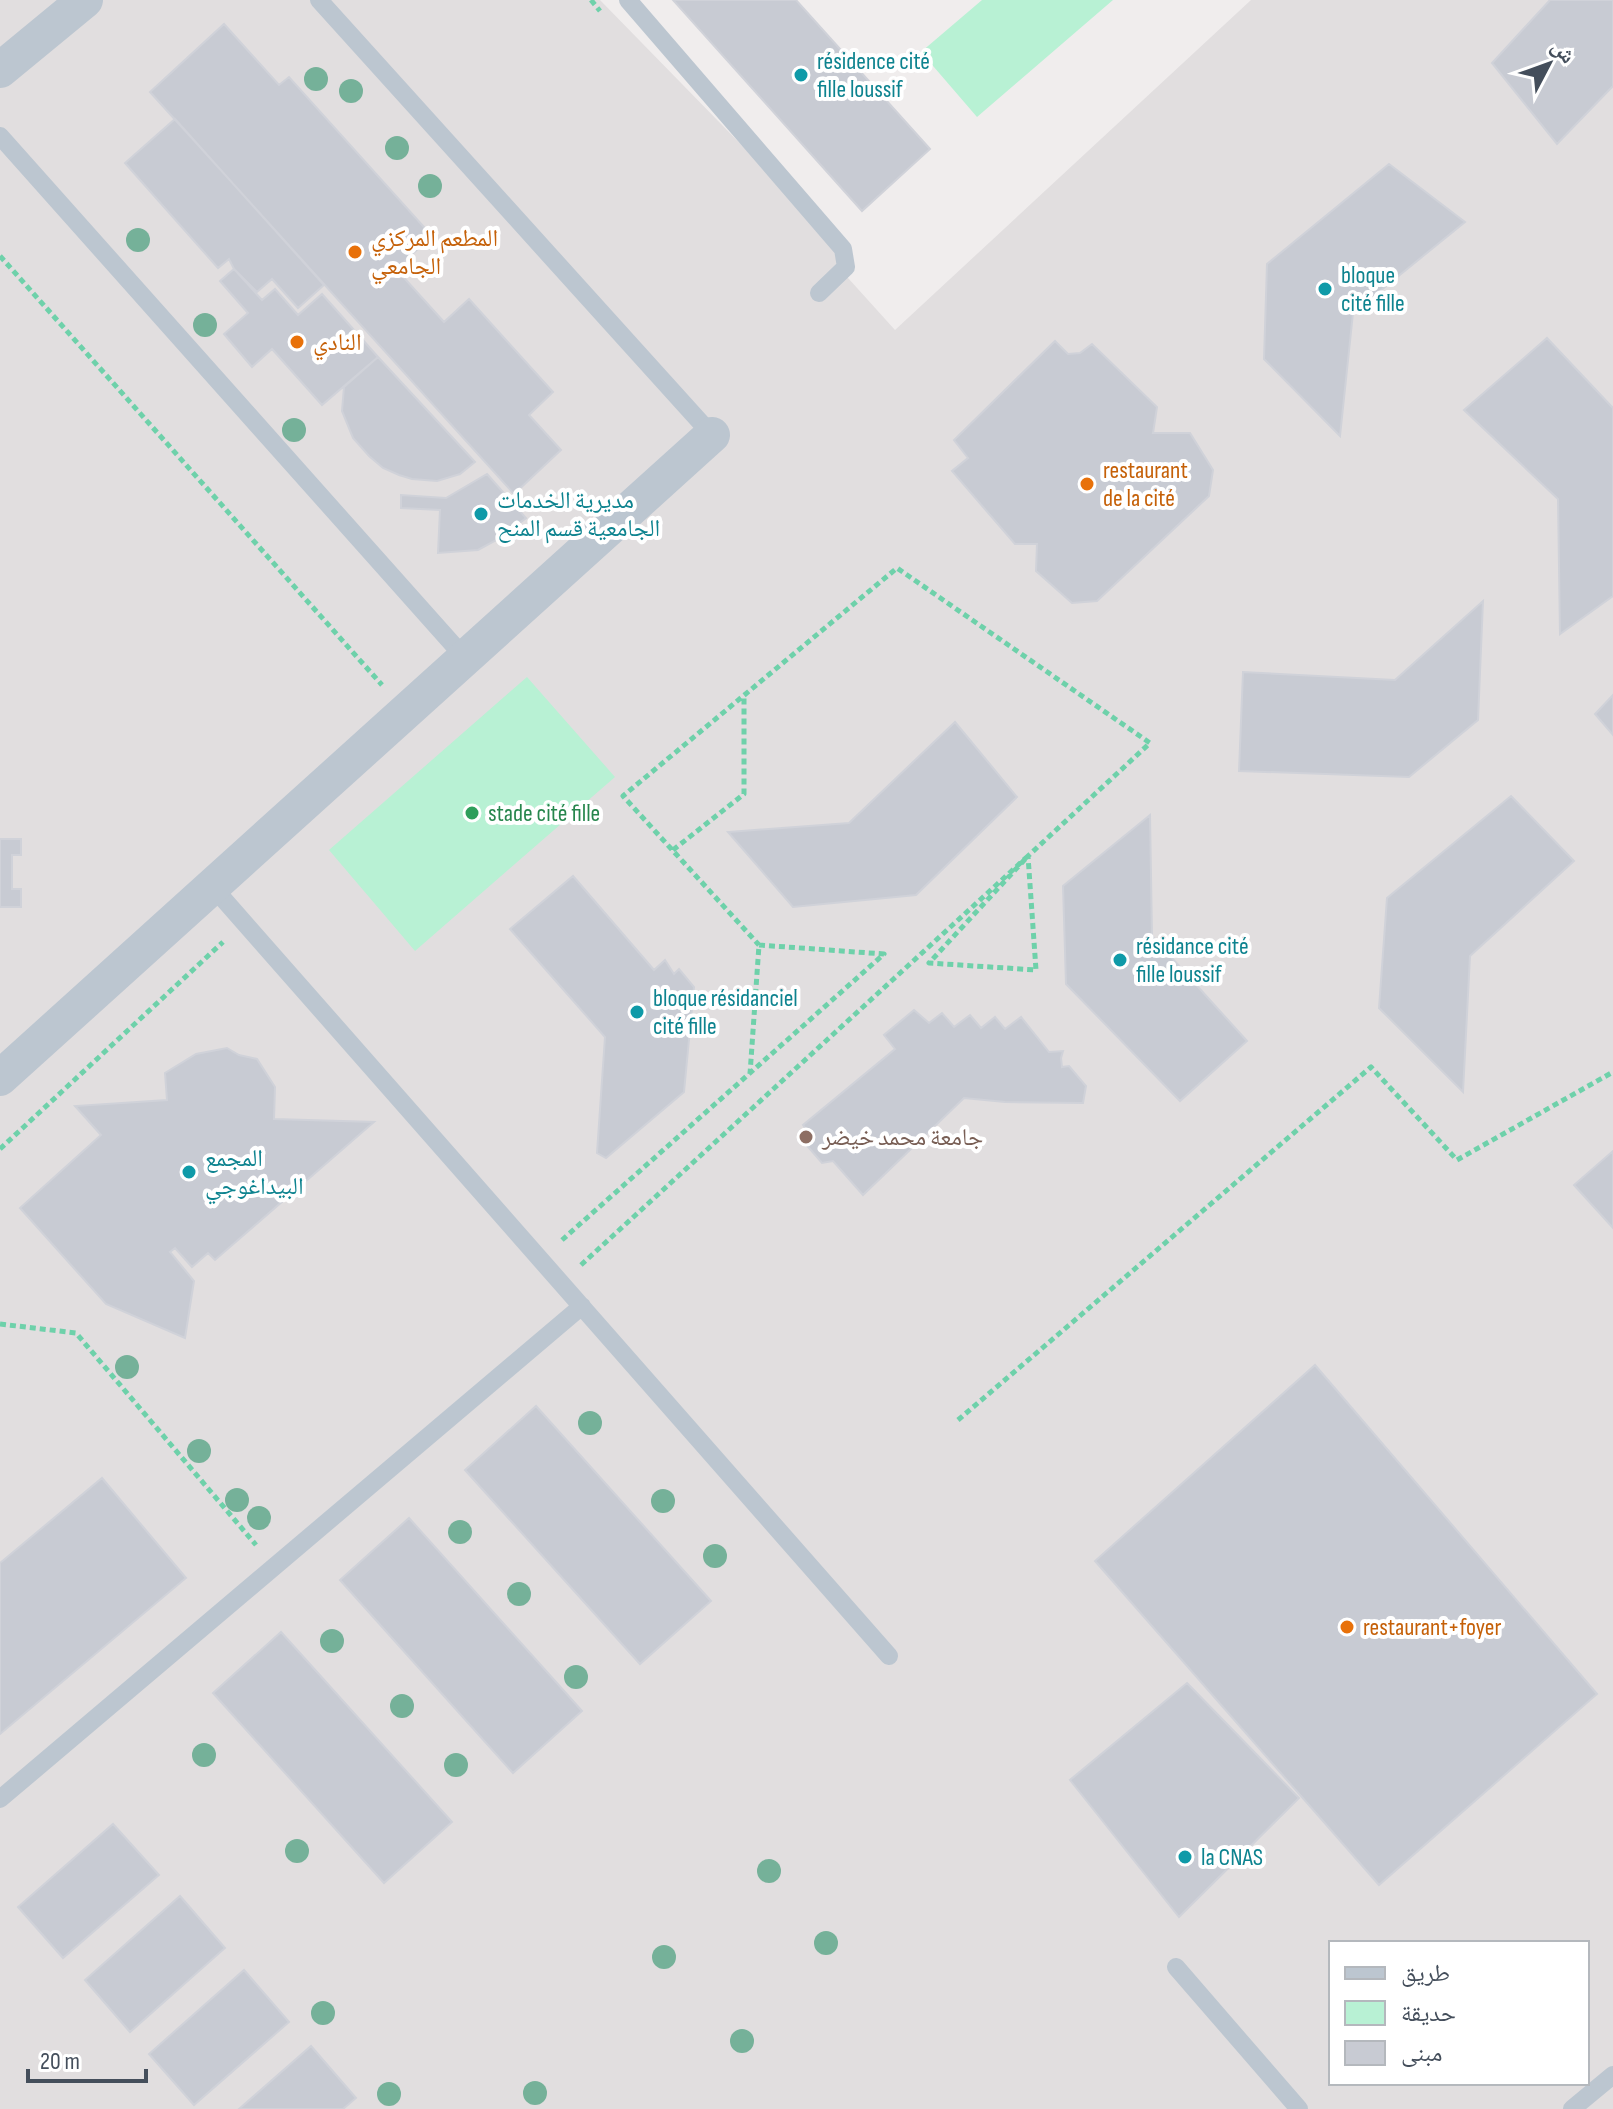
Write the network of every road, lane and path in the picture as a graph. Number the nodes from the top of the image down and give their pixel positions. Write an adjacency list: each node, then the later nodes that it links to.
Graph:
1 (85, 0): 4 (street)
2 (319, 0): 8 (lane)
3 (628, 0): 7 (lane)
4 (0, 70)
5 (0, 136): 9 (lane)
6 (0, 256): 10 (path)
7 (819, 293)
8 (712, 435): 9 (street)
9 (465, 658): 14 (street)
10 (371, 694)
11 (744, 695): 12 (path); 12 (path); 13 (path)
12 (673, 850): 16 (path)
13 (1028, 856): 13 (path); 22 (path)
14 (212, 886): 19 (street); 21 (lane)
15 (225, 941): 20 (path)
16 (759, 945): 18 (path); 18 (path)
17 (1613, 1072): 25 (path)
18 (750, 1074): 21 (path)
19 (0, 1078)
20 (0, 1149)
21 (540, 1259): 22 (lane)
22 (561, 1284): 23 (lane)
23 (582, 1306): 27 (lane); 28 (lane)
24 (0, 1324): 26 (path)
25 (958, 1420)
26 (259, 1549)
27 (889, 1656)
28 (0, 1799)
29 (1176, 1967): 31 (lane)
30 (1613, 2075): 32 (lane)
31 (1299, 2109)
32 (1572, 2109)

